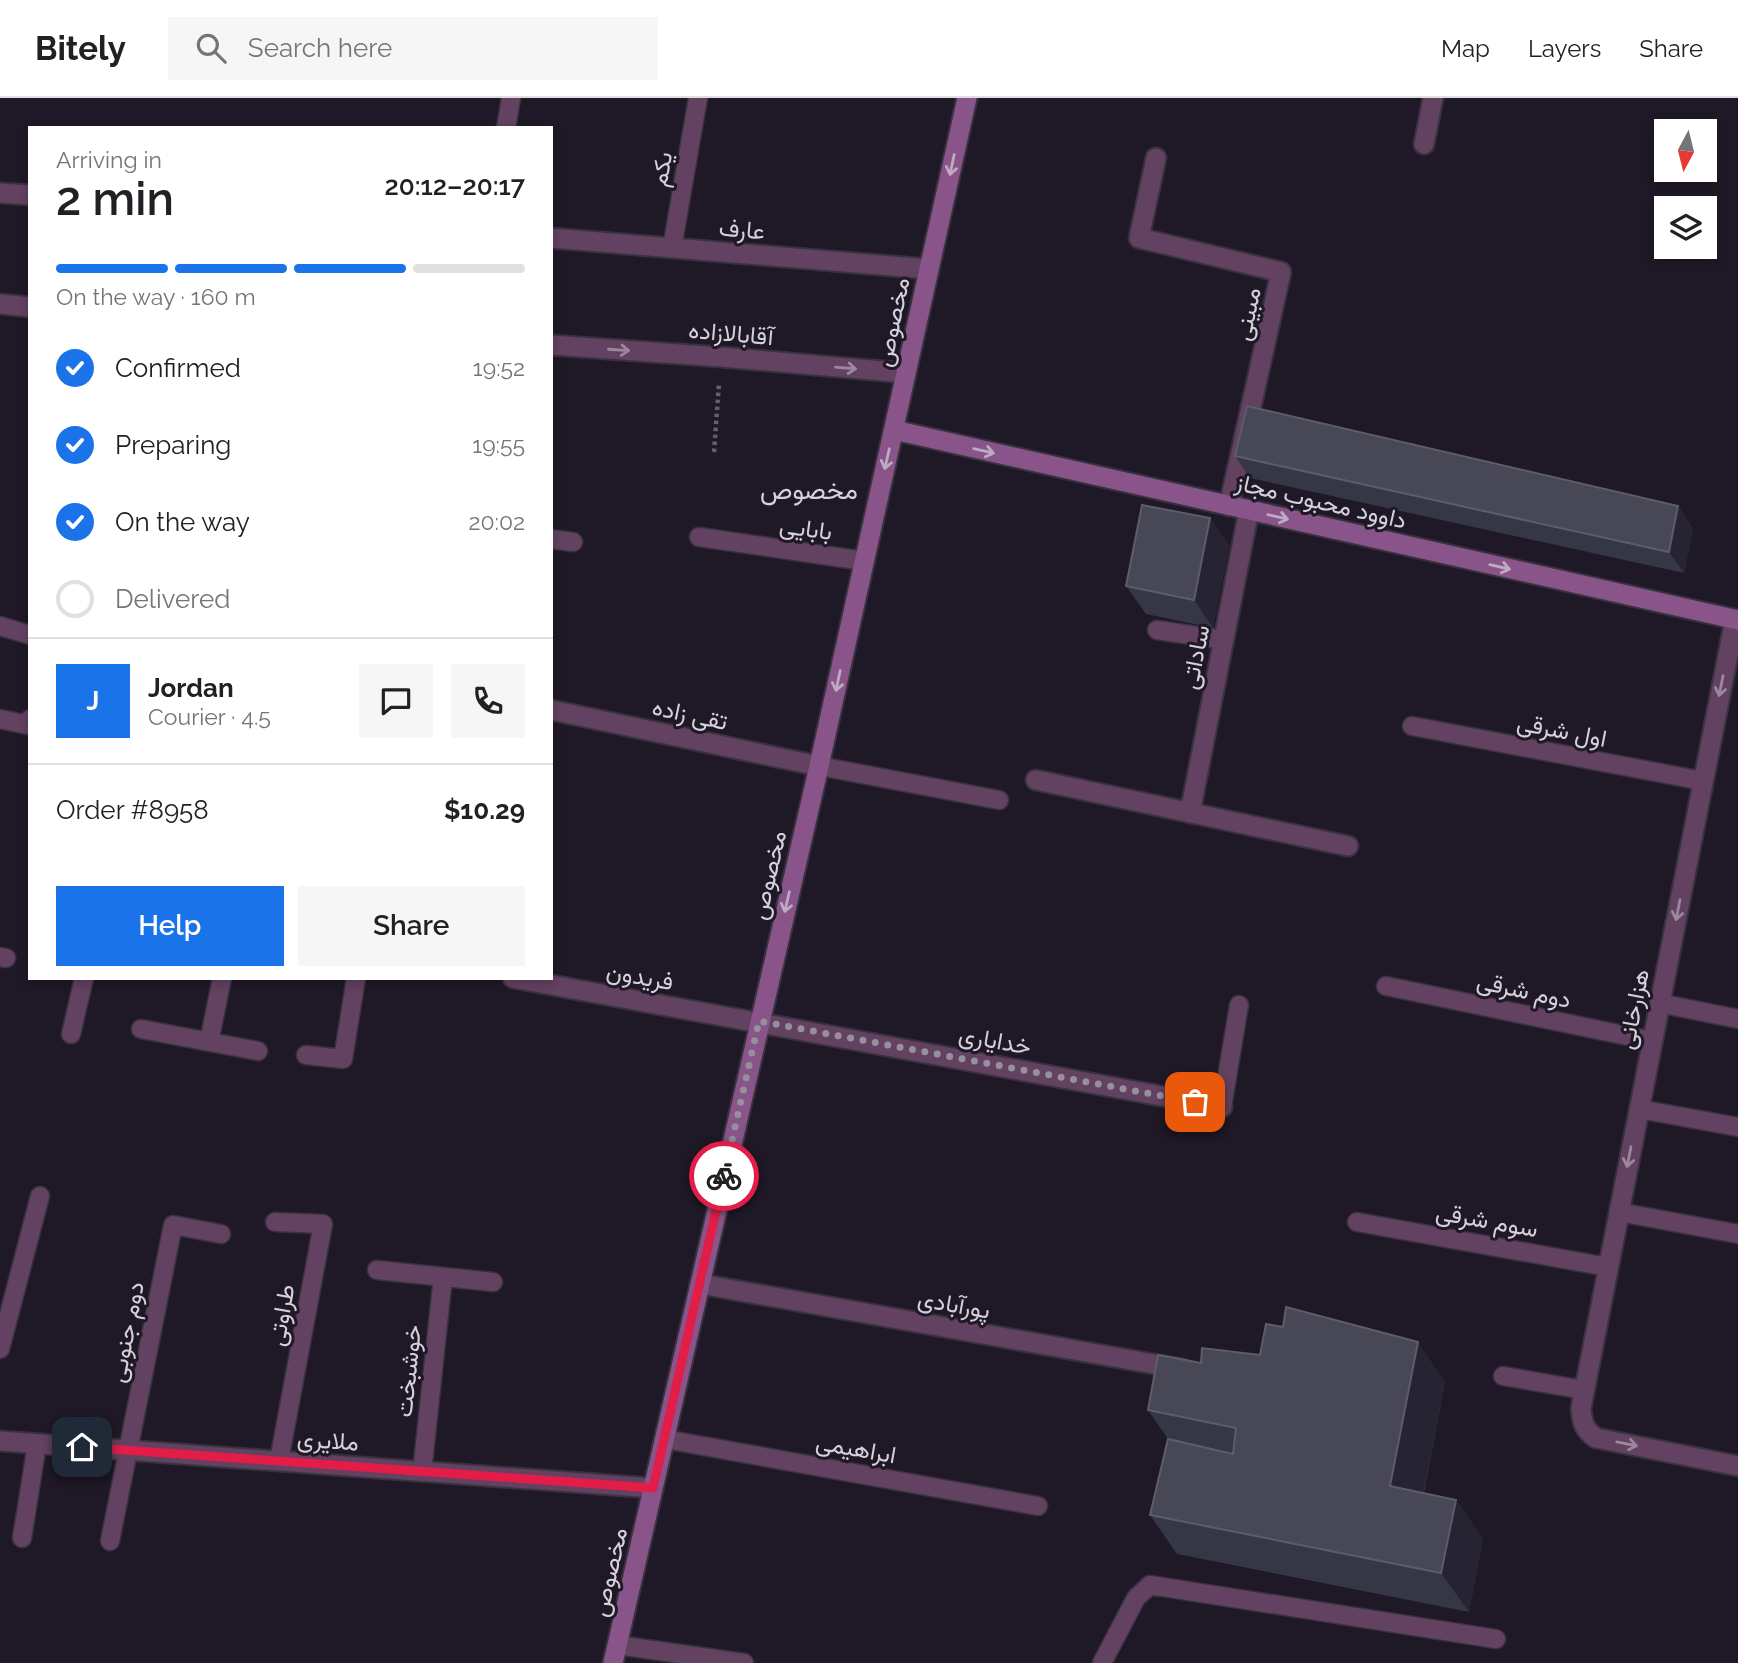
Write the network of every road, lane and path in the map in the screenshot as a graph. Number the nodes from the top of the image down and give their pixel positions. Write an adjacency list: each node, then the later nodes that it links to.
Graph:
1 (511, 98): 5 (lane)
2 (698, 98): 11 (lane, یکم)
3 (967, 98): 12 (main road, مخصوص, one-way to 12)
4 (1433, 98): 6 (street)
5 (506, 126)
6 (1424, 144)
7 (1156, 158): 20 (street, مبینی)
8 (0, 193): 9 (street)
9 (28, 195)
10 (553, 238): 11 (street, عارف)
11 (672, 248): 12 (street, عارف)
12 (929, 270): 17 (main road, مخصوص)
13 (0, 304): 14 (street)
14 (28, 307)
15 (553, 345): 16 (street, آقابالازاده, one-way to 16)
16 (721, 357): 17 (street, آقابالازاده, one-way to 17); 19 (path)
17 (906, 373): 18 (main road, مخصوص)
18 (894, 430): 20 (main road, داوود محبوب مجاز, one-way to 20); 25 (main road, مخصوص, one-way to 25)
19 (714, 452)
20 (1229, 506): 21 (main road, داوود محبوب مجاز)
21 (1249, 510): 26 (main road, داوود محبوب مجاز, one-way to 26); 30 (street, ساداتی)
22 (699, 537): 25 (lane, بابایی)
23 (553, 539): 24 (lane)
24 (573, 542)
25 (864, 561): 35 (main road, مخصوص, one-way to 35)
26 (1736, 620): 37 (street, هزارخانی, one-way to 37)
27 (0, 626): 29 (lane)
28 (1157, 629): 30 (lane)
29 (28, 634)
30 (1224, 640): 39 (street, ساداتی)
31 (553, 710): 35 (street, تقی زاده)
32 (0, 719): 33 (lane)
33 (28, 725)
34 (1412, 726): 37 (lane, اول شرقی)
35 (819, 766): 38 (lane); 49 (main road, مخصوص, one-way to 49)
36 (1036, 780): 39 (street)
37 (1703, 781): 46 (street, هزارخانی, one-way to 46)
38 (999, 800)
39 (1190, 813): 40 (street)
40 (1348, 846)
41 (84, 980): 51 (lane)
42 (222, 980): 53 (lane)
43 (356, 980): 55 (lane)
44 (524, 980): 49 (street, فریدون)
45 (1386, 986): 52 (lane, دوم شرقی)
46 (1659, 1003): 48 (lane); 52 (street, هزارخانی)
47 (1239, 1005): 56 (lane)
48 (1738, 1019)
49 (759, 1021): 56 (street, خدایاری); 69 (main road, مخصوص)
50 (141, 1029): 53 (lane)
51 (71, 1034)
52 (1652, 1041): 57 (street, هزارخانی)
53 (209, 1042): 54 (lane)
54 (258, 1051)
55 (306, 1055)
56 (1222, 1107)
57 (1639, 1109): 58 (lane); 60 (street, هزارخانی, one-way to 60)
58 (1738, 1127)
59 (40, 1196): 70 (lane)
60 (1619, 1212): 64 (lane); 65 (street, هزارخانی)
61 (275, 1222): 79 (lane, طراوتی)
62 (1357, 1222): 65 (lane, سوم شرقی)
63 (221, 1234): 78 (lane, دوم جنوبی)
64 (1738, 1234)
65 (1608, 1267): 74 (street, هزارخانی)
66 (377, 1270): 67 (lane)
67 (443, 1277): 68 (lane); 81 (lane, خوشبخت)
68 (493, 1282)
69 (700, 1284): 72 (street, پورآبادی); 75 (main road, مخصوص)
70 (3, 1322): 71 (lane)
71 (0, 1349)
72 (1200, 1372)
73 (1503, 1376): 74 (lane)
74 (1582, 1399): 80 (street, one-way to 80)
75 (664, 1439): 82 (main road, مخصوص); 83 (lane, ابراهیمی)
76 (0, 1441): 77 (street, ملایری)
77 (37, 1444): 78 (street, ملایری); 84 (lane)
78 (128, 1450): 79 (street, ملایری); 85 (lane, دوم جنوبی)
79 (279, 1461): 81 (street, ملایری)
80 (1738, 1466)
81 (422, 1472): 82 (street, ملایری)
82 (653, 1488): 87 (main road, مخصوص)
83 (1038, 1506)
84 (22, 1538)
85 (110, 1541)
86 (1496, 1639): 89 (lane)
87 (615, 1654): 88 (lane)
88 (744, 1663)
89 (1102, 1663)

